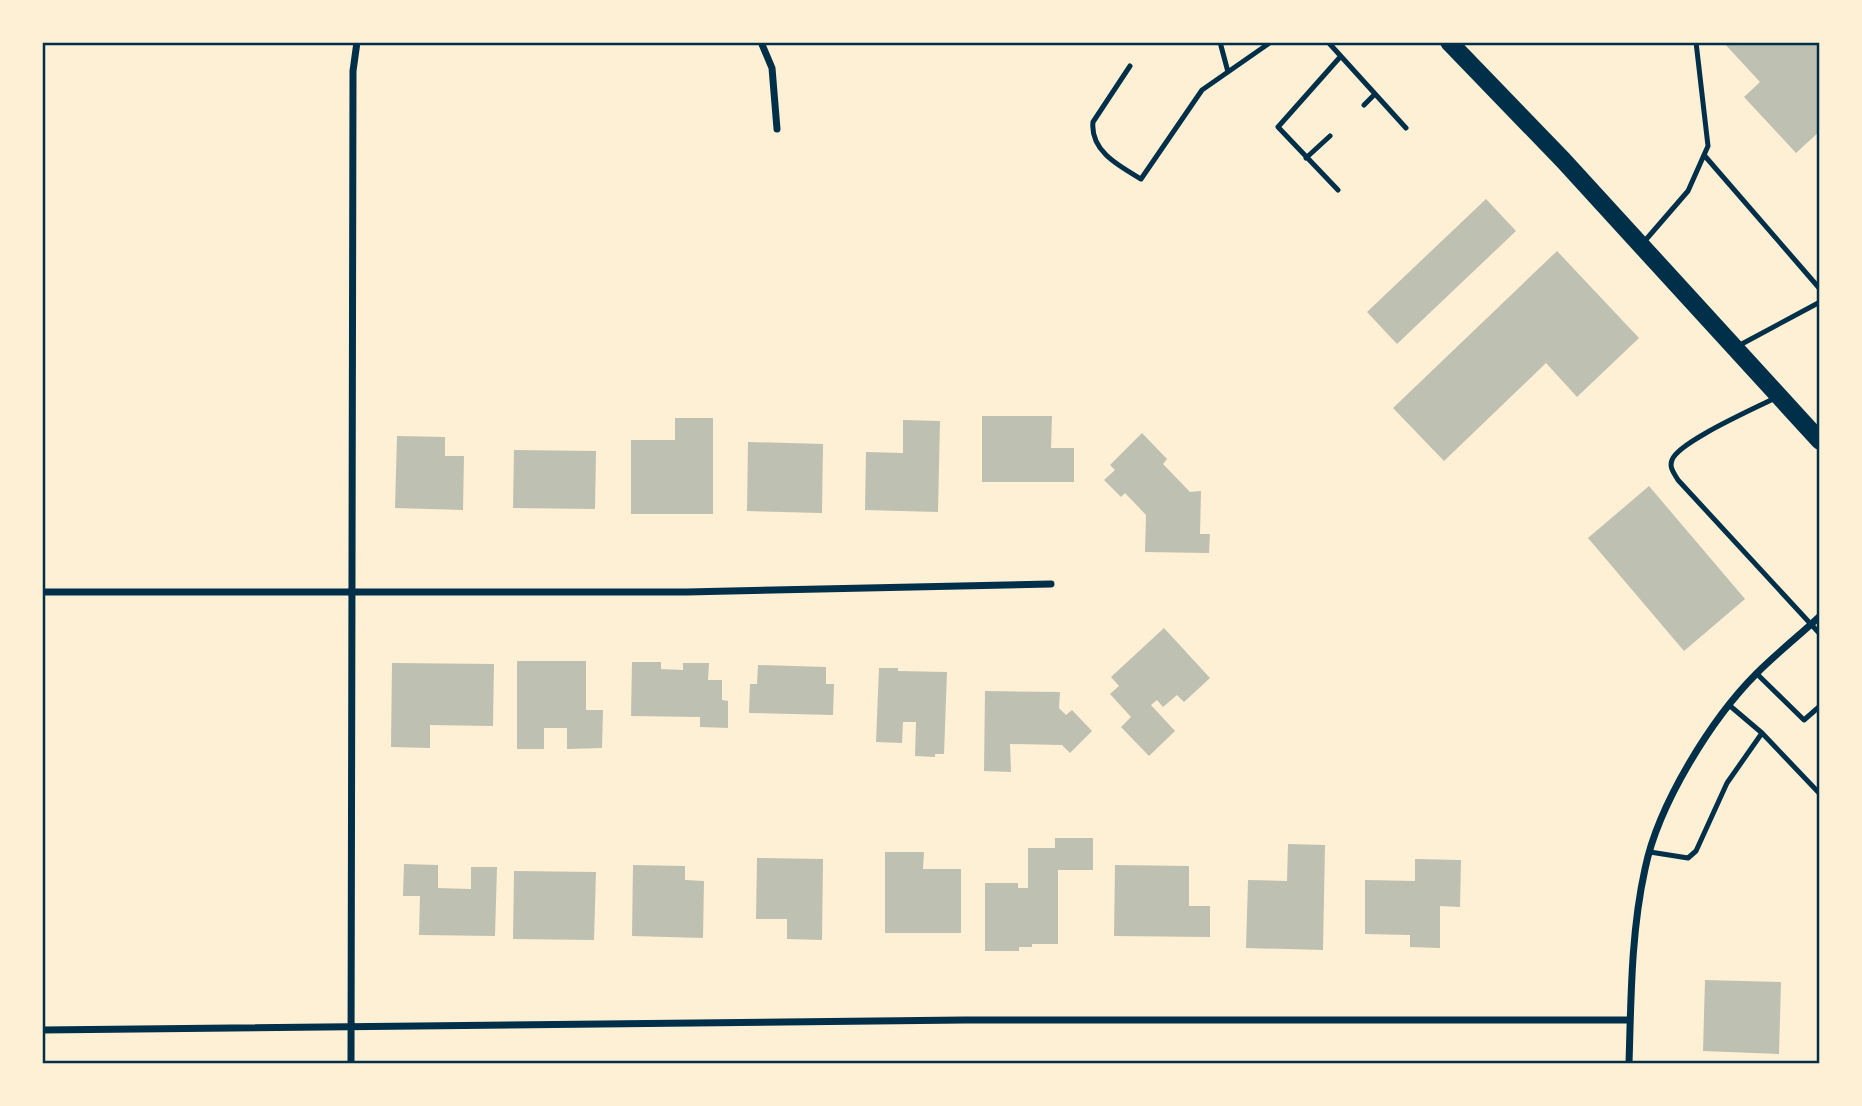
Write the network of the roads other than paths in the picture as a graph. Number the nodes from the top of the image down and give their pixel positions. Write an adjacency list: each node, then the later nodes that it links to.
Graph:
1 (357, 42): 27 (street)
2 (761, 42): 14 (street)
3 (1220, 42): 10 (lane)
4 (1271, 42): 10 (lane)
5 (1328, 42): 8 (lane)
6 (1449, 42): 19 (main road)
7 (1696, 42): 16 (lane)
8 (1342, 56): 11 (lane); 17 (lane)
9 (1130, 66): 10 (lane)
10 (1228, 72)
11 (1375, 94): 12 (lane); 13 (lane)
12 (1364, 105)
13 (1406, 128)
14 (777, 129)
15 (1330, 136): 17 (lane)
16 (1704, 155): 19 (lane); 20 (lane)
17 (1306, 158): 18 (lane)
18 (1338, 190)
19 (1641, 246): 22 (main road)
20 (1820, 289)
21 (1820, 302): 22 (lane)
22 (1739, 352): 23 (main road)
23 (1778, 396): 24 (main road); 29 (lane)
24 (1820, 441)
25 (1051, 584): 27 (street)
26 (42, 592): 27 (street)
27 (351, 593): 38 (street)
28 (1820, 616): 29 (street)
29 (1811, 624): 30 (lane); 31 (street)
30 (1820, 634)
31 (1756, 673): 32 (street); 33 (lane)
32 (1729, 705): 34 (lane); 36 (street)
33 (1820, 706)
34 (1762, 733): 35 (lane); 36 (lane)
35 (1820, 794)
36 (1650, 852): 37 (street)
37 (1630, 1020): 38 (street); 41 (street)
38 (351, 1028): 39 (street); 40 (street)
39 (42, 1030)
40 (351, 1064)
41 (1629, 1064)

